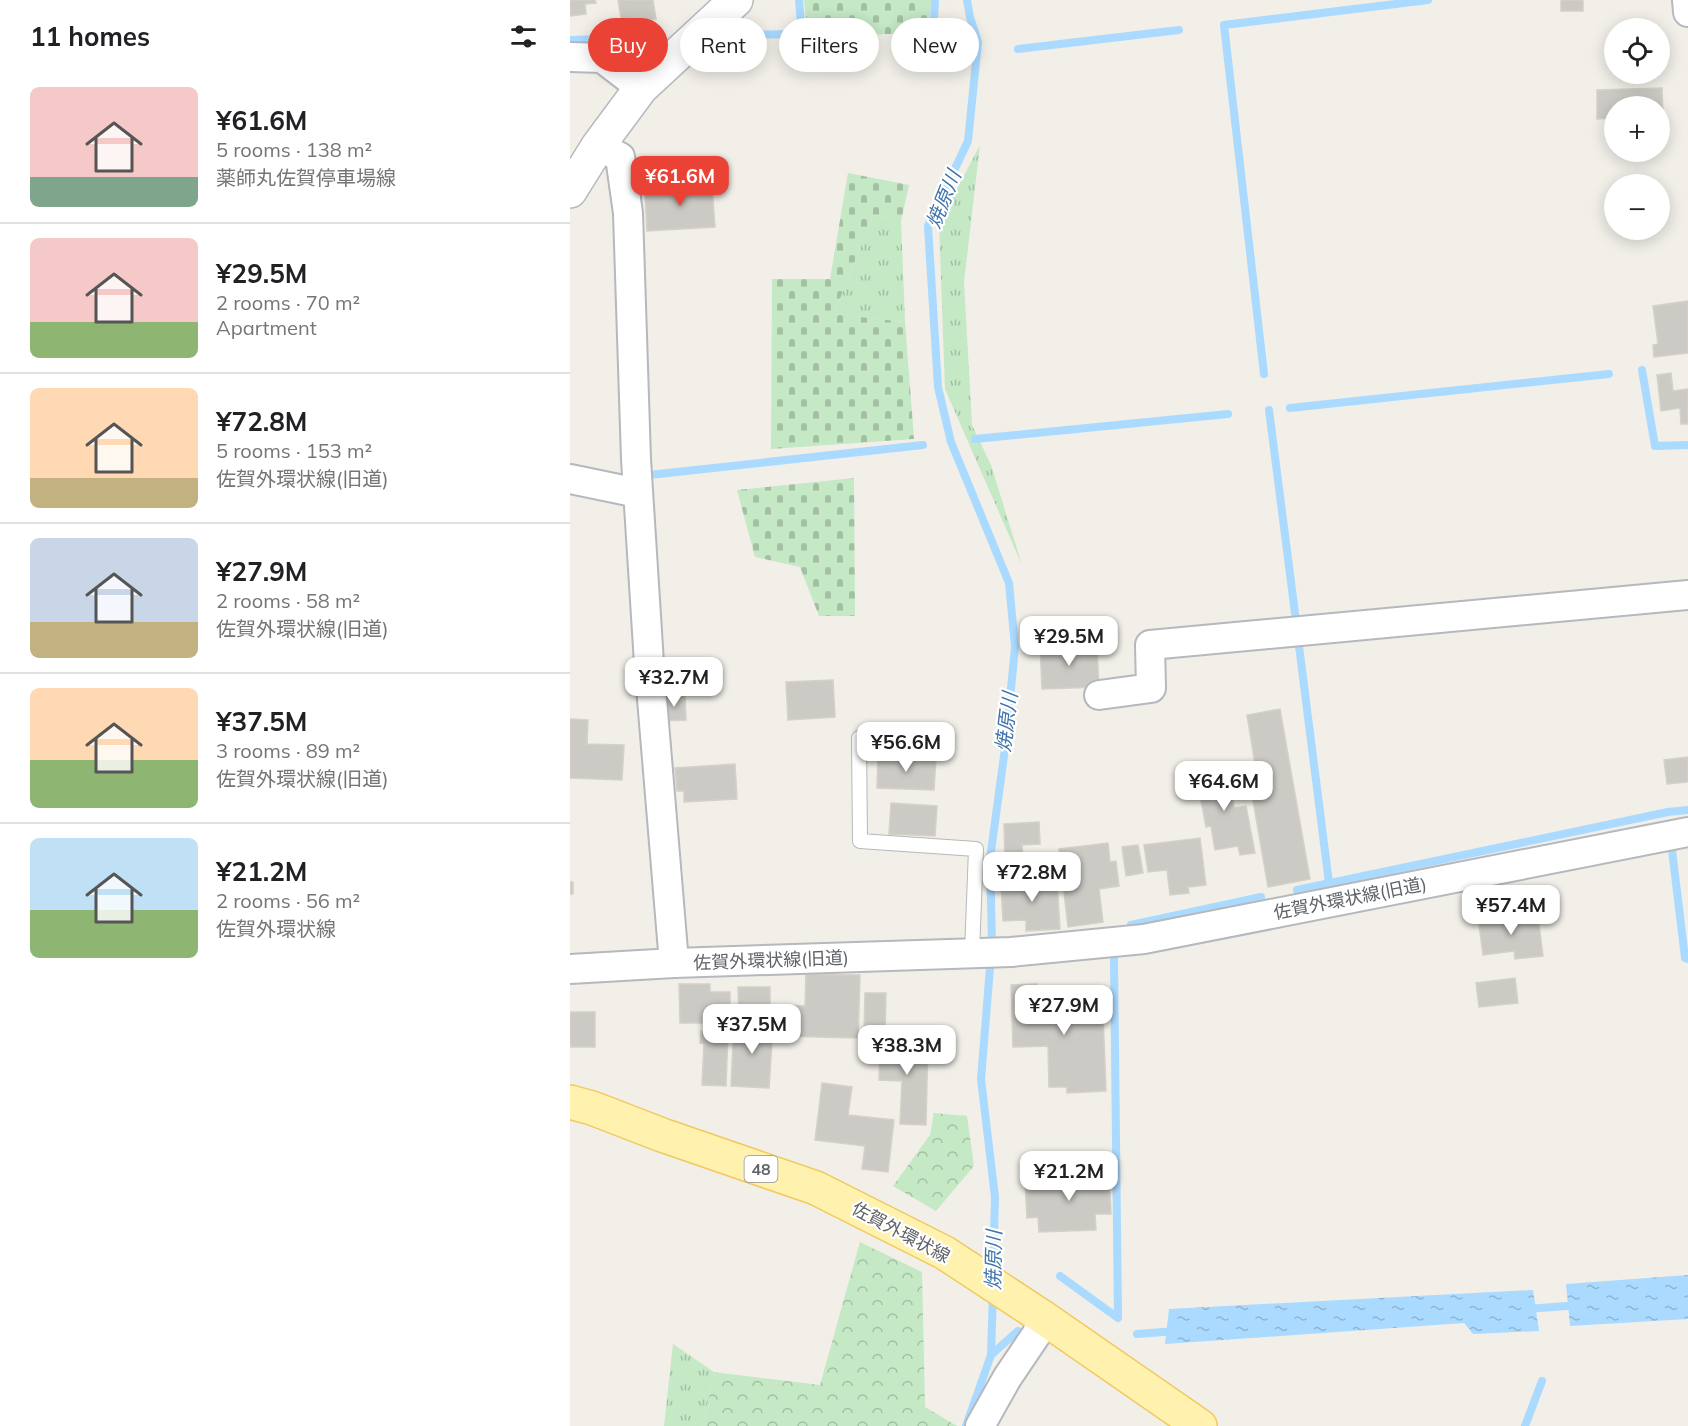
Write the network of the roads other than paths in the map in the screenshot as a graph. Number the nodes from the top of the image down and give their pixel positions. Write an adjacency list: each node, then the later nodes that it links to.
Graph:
1 (736, 0): 5 (main road)
2 (1687, 0): 3 (street)
3 (1688, 12)
4 (570, 57): 5 (street)
5 (642, 88): 6 (main road)
6 (598, 146): 7 (main road); 9 (street)
7 (570, 191)
8 (570, 479): 9 (street)
9 (638, 493): 15 (street)
10 (1688, 595): 11 (street)
11 (1099, 695)
12 (859, 738): 14 (lane)
13 (1688, 832): 14 (street, 佐賀外環状線(旧道))
14 (972, 953): 15 (street, 佐賀外環状線(旧道))
15 (674, 963): 16 (street, 佐賀外環状線(旧道))
16 (570, 969)
17 (570, 1102): 18 (main road, 佐賀外環状線 / 48)
18 (1044, 1318): 19 (street); 20 (main road, 佐賀外環状線 / 48)
19 (980, 1426)
20 (1200, 1426)

